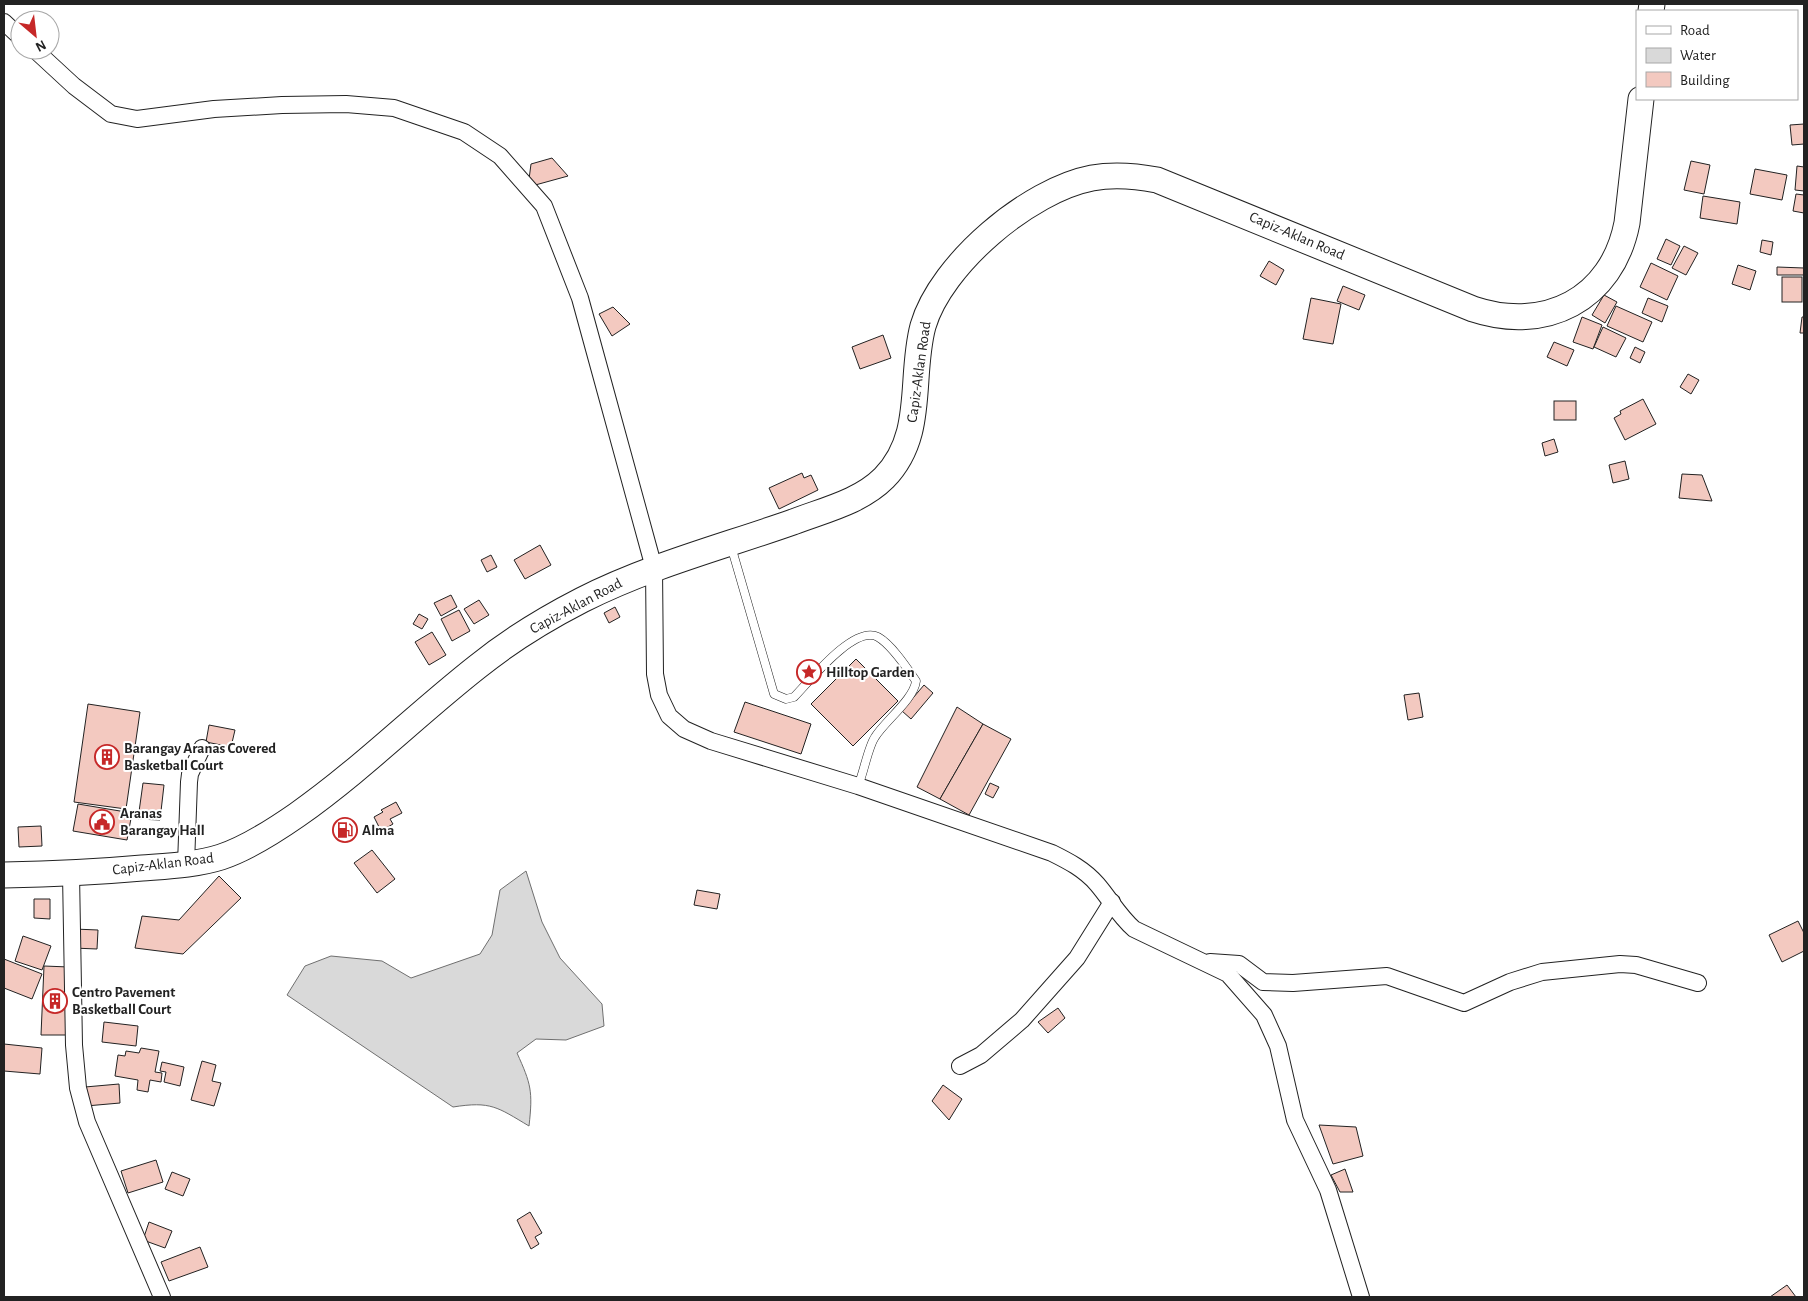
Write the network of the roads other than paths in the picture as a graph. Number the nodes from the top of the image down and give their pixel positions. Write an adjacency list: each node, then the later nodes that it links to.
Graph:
1 (46, 60): 4 (street)
2 (1641, 100): 3 (main road, Capiz-Aklan Road)
3 (731, 544): 4 (main road, Capiz-Aklan Road); 6 (lane)
4 (654, 568): 6 (street); 7 (main road, Capiz-Aklan Road)
5 (202, 748): 7 (street)
6 (858, 786): 10 (street)
7 (186, 864): 8 (main road, Capiz-Aklan Road)
8 (71, 874): 9 (main road, Capiz-Aklan Road); 14 (street)
9 (4, 875)
10 (1112, 902): 11 (street); 13 (street)
11 (1205, 962): 12 (street); 15 (street)
12 (1698, 983)
13 (960, 1066)
14 (162, 1297)
15 (1361, 1297)

